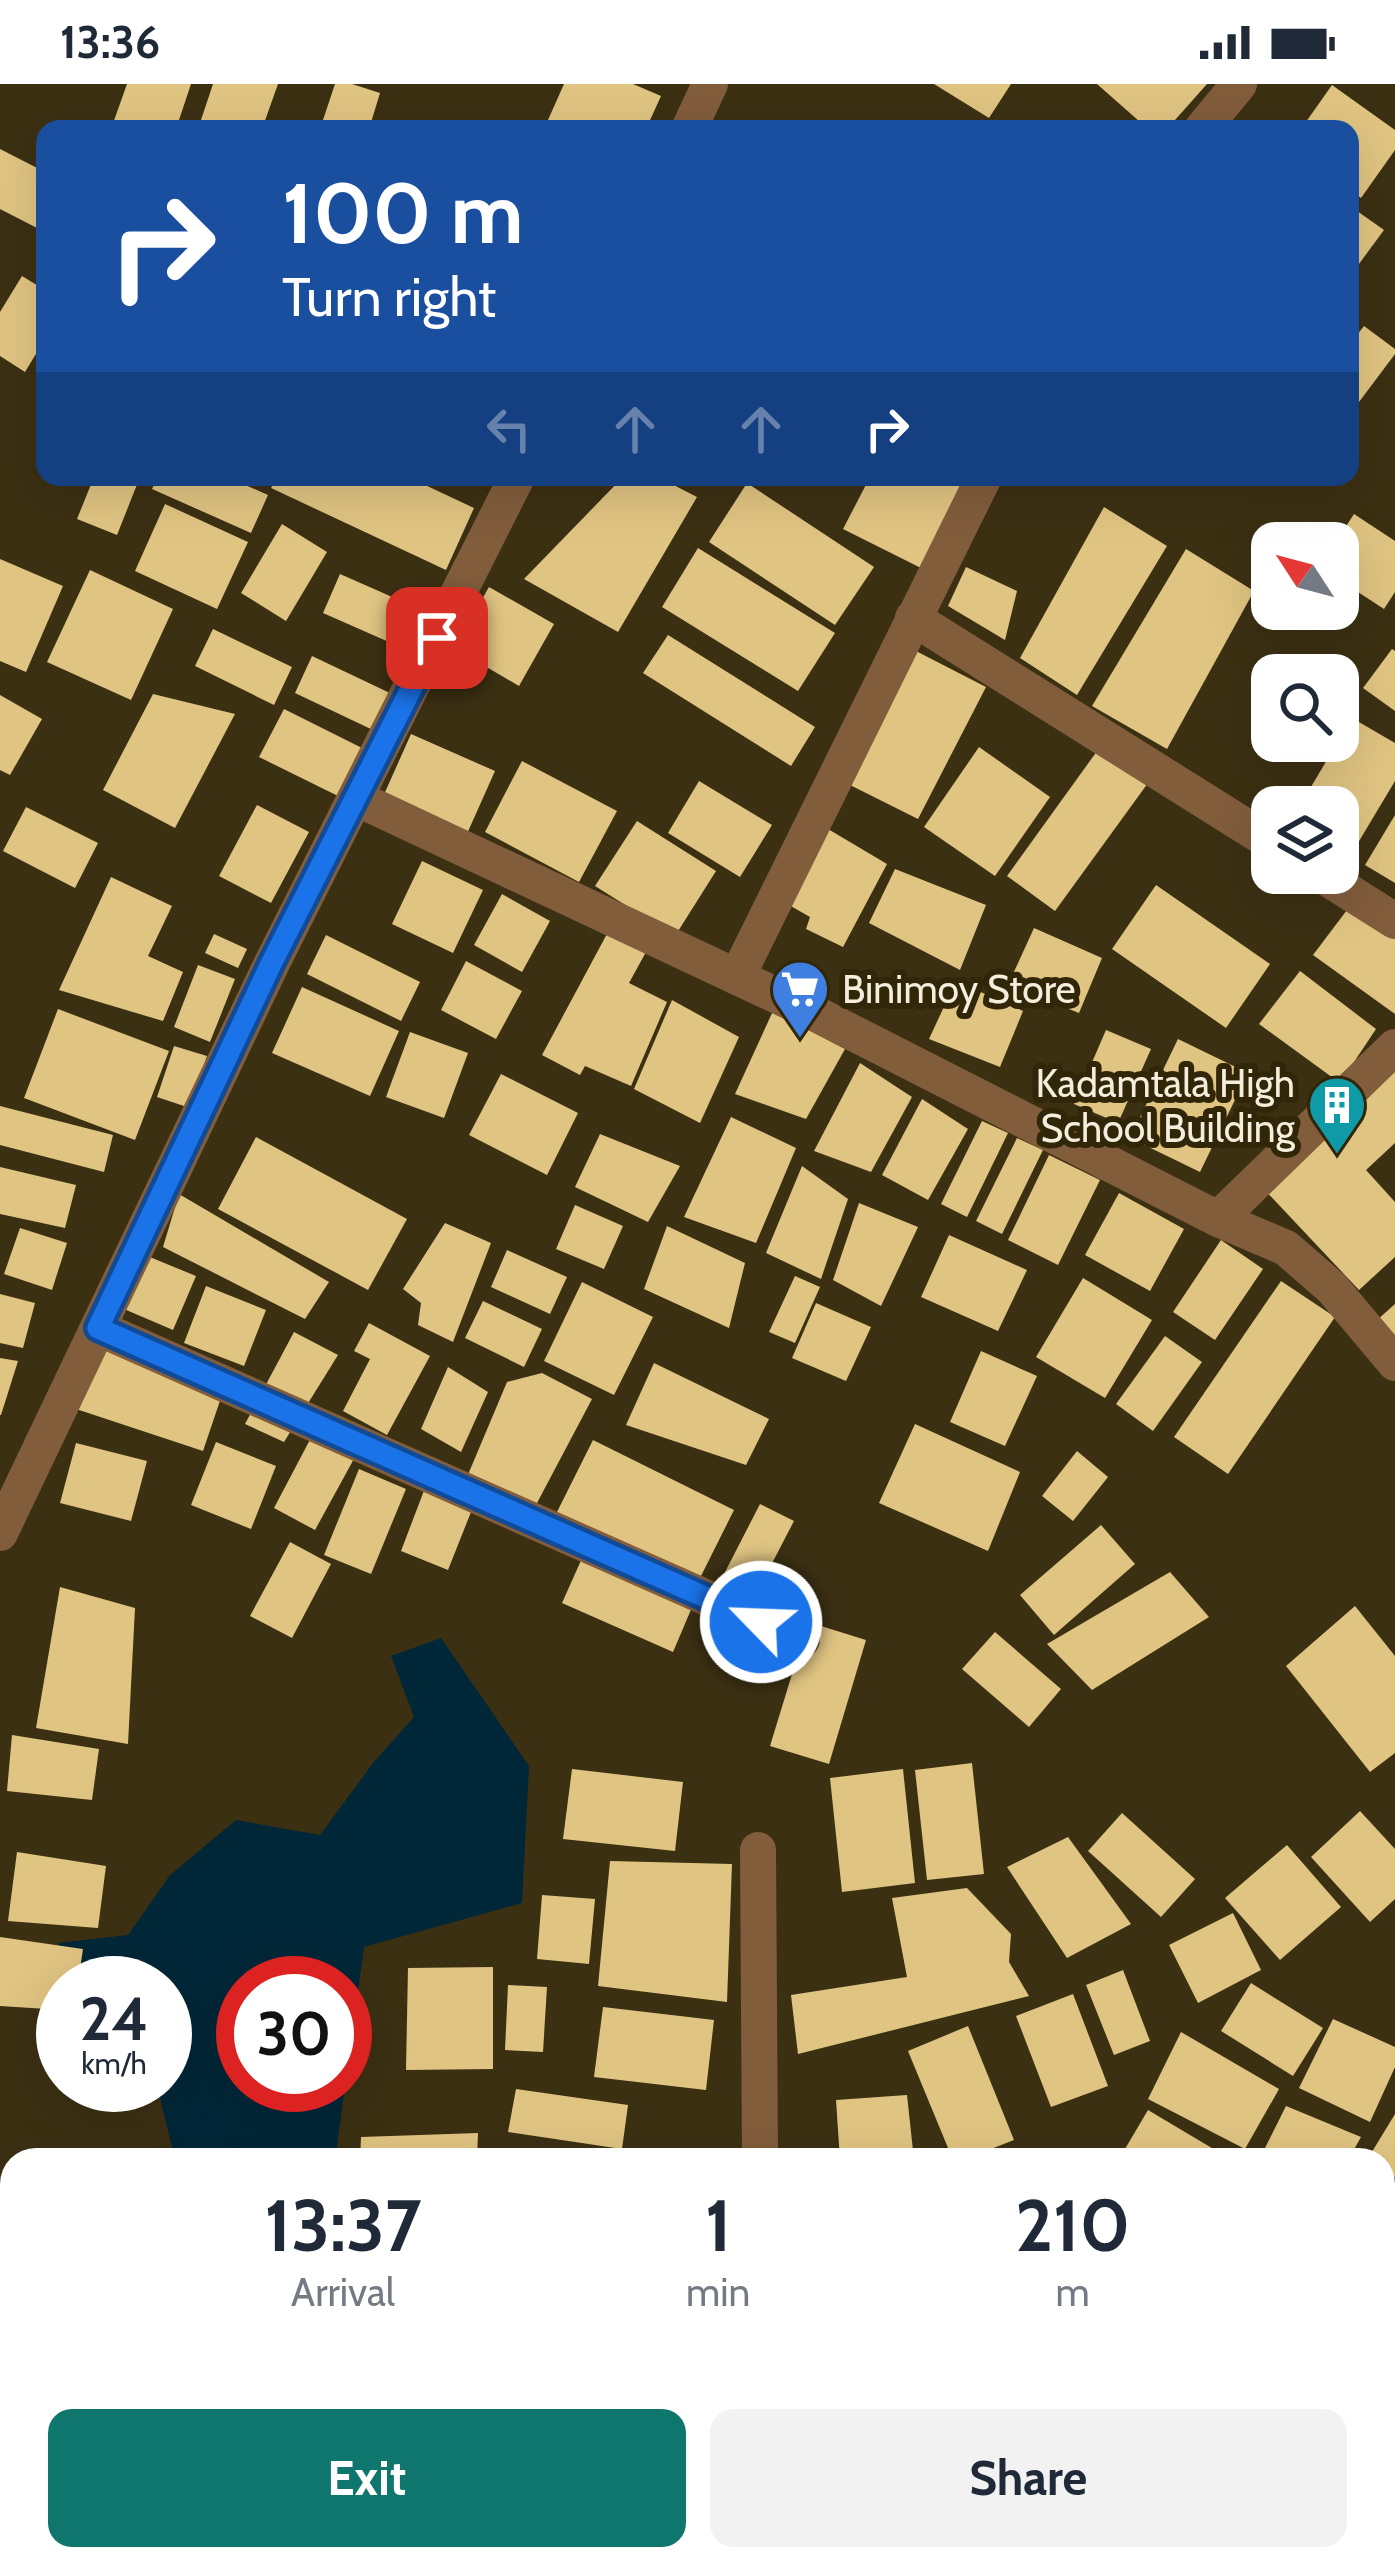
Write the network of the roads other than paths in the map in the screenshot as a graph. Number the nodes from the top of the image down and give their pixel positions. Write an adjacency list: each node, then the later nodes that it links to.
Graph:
1 (710, 84): 3 (street)
2 (1239, 84): 4 (street)
3 (693, 120)
4 (1209, 120)
5 (513, 486): 8 (street)
6 (979, 486): 7 (street)
7 (913, 618): 9 (street); 12 (street)
8 (358, 799): 12 (street); 15 (street)
9 (1251, 830)
10 (1352, 894): 11 (street)
11 (1395, 921)
12 (737, 977): 14 (street)
13 (1395, 1047): 14 (street)
14 (1218, 1219): 16 (street)
15 (98, 1328): 17 (street); 18 (street)
16 (1395, 1363)
17 (0, 1533)
18 (802, 1640)
19 (758, 1850): 20 (street)
20 (760, 2148)

